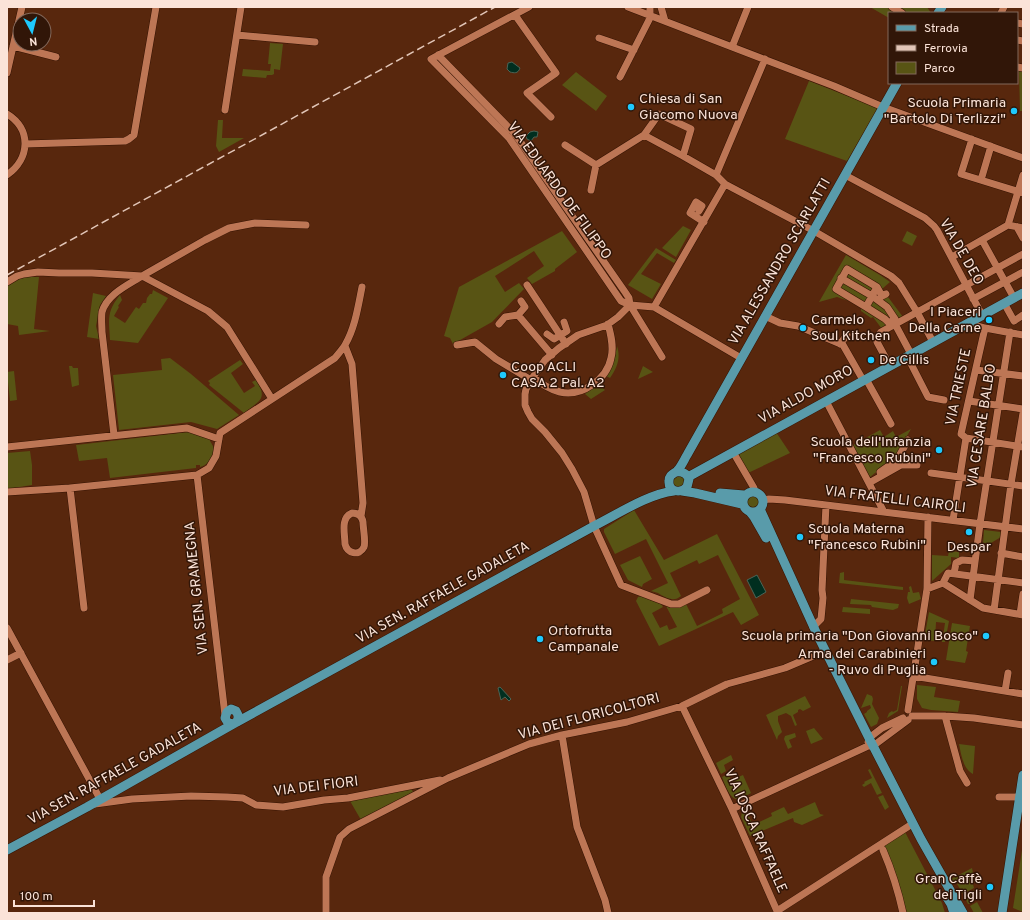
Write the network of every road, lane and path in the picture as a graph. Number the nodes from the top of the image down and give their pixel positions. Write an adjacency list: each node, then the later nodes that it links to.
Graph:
1 (156, 7): 32 (street)
2 (241, 7): 13 (street)
3 (529, 7): 10 (street)
4 (628, 7): 9 (street)
5 (645, 7): 9 (street)
6 (650, 7): 11 (street)
7 (661, 7): 11 (street); 12 (street)
8 (748, 7): 16 (street)
9 (638, 11): 11 (street)
10 (515, 14): 20 (street); 29 (street)
11 (652, 16): 12 (street); 17 (street)
12 (665, 21): 16 (street)
13 (237, 35): 15 (street); 27 (street)
14 (599, 38): 17 (street)
15 (315, 42)
16 (732, 47): 22 (street)
17 (634, 50): 24 (street)
18 (12, 51): 23 (street)
19 (36, 52): 21 (street)
20 (438, 55): 71 (street, VIA EDUARDO DE FILIPPO); 71 (street, VIA EDUARDO DE FILIPPO)
21 (56, 57)
22 (765, 60): 26 (street); 39 (street)
23 (7, 74)
24 (620, 77)
25 (896, 84): 26 (main road, VIA ALESSANDRO SCARLATTI)
26 (883, 107): 31 (street); 40 (main road, VIA ALESSANDRO SCARLATTI)
27 (225, 110)
28 (7, 114): 32 (street)
29 (551, 117)
30 (644, 135): 35 (street); 35 (street); 37 (street)
31 (972, 139): 34 (street); 42 (street)
32 (25, 144): 38 (street)
33 (565, 145): 37 (street)
34 (992, 146): 36 (street); 42 (street)
35 (683, 156): 39 (street)
36 (1023, 158)
37 (596, 165): 44 (street)
38 (7, 175)
39 (716, 175): 43 (street)
40 (845, 175): 51 (main road, VIA ALESSANDRO SCARLATTI); 55 (street, VIA DE DEO)
41 (1023, 175): 45 (street)
42 (981, 180): 45 (street)
43 (725, 184): 47 (street); 51 (street)
44 (591, 190)
45 (1021, 192): 49 (street)
46 (699, 211): 47 (street)
47 (704, 222): 73 (street)
48 (306, 225): 58 (street)
49 (1008, 225): 50 (street); 53 (street)
50 (1020, 228): 52 (street)
51 (814, 231): 75 (street); 78 (main road, VIA ALESSANDRO SCARLATTI)
52 (1023, 238)
53 (982, 240): 55 (street); 56 (street)
54 (1023, 254): 56 (street)
55 (952, 258): 63 (street, VIA DE DEO)
56 (998, 268): 60 (street); 63 (street)
57 (1023, 272): 60 (street)
58 (142, 276): 61 (street); 106 (street); 114 (street)
59 (841, 278): 65 (street); 67 (street); 74 (street)
60 (1005, 281): 68 (street); 69 (street)
61 (7, 282)
62 (527, 285): 89 (street)
63 (966, 285): 69 (street, VIA DE DEO); 75 (street)
64 (362, 287): 95 (street)
65 (877, 287): 66 (street); 67 (street)
66 (886, 294)
67 (872, 296): 74 (street); 74 (street)
68 (1020, 296): 72 (main road, VIA ALDO MORO)
69 (973, 299): 79 (street, VIA DE DEO)
70 (521, 301): 76 (street)
71 (629, 301): 73 (street); 83 (street); 98 (street, VIA EDUARDO DE FILIPPO)
72 (1004, 303): 77 (street); 79 (main road, VIA ALDO MORO)
73 (654, 307): 99 (street)
74 (866, 307)
75 (917, 312): 84 (street); 91 (street)
76 (518, 315): 82 (street); 96 (street)
77 (1023, 315)
78 (765, 316): 94 (street); 99 (main road, VIA ALESSANDRO SCARLATTI)
79 (982, 316): 81 (main road, VIA ALDO MORO)
80 (564, 322): 89 (street)
81 (967, 323): 85 (street); 91 (main road, VIA ALDO MORO)
82 (499, 324)
83 (608, 324): 93 (street); 104 (street)
84 (895, 324): 97 (street); 100 (street)
85 (985, 328): 86 (street); 101 (street, VIA TRIESTE)
86 (1010, 332): 88 (street); 102 (street, VIA CESARE BALBO)
87 (547, 334): 89 (street)
88 (1023, 334)
89 (561, 335): 93 (street)
90 (847, 335): 94 (street)
91 (933, 342): 97 (main road, VIA ALDO MORO)
92 (457, 344): 104 (street)
93 (566, 344): 96 (street)
94 (840, 344): 105 (street)
95 (345, 346): 106 (street); 145 (street)
96 (552, 355): 104 (street)
97 (909, 355): 100 (main road, VIA ALDO MORO); 107 (street)
98 (662, 357)
99 (742, 358): 122 (main road, VIA ALESSANDRO SCARLATTI)
100 (890, 366): 105 (main road, VIA ALDO MORO)
101 (976, 370): 102 (street); 109 (street, VIA TRIESTE)
102 (1003, 373): 103 (street); 110 (street, VIA CESARE BALBO)
103 (1023, 376)
104 (532, 378): 149 (street)
105 (865, 379): 108 (main road, VIA ALDO MORO); 113 (street)
106 (272, 399): 116 (street)
107 (944, 400)
108 (826, 401): 121 (main road, VIA ALDO MORO); 131 (street)
109 (969, 401): 110 (street); 115 (street, VIA TRIESTE)
110 (998, 406): 111 (street); 118 (street, VIA CESARE BALBO)
111 (1023, 409)
112 (1023, 413): 119 (street)
113 (891, 424)
114 (114, 435): 116 (street); 120 (street)
115 (966, 438): 118 (street); 128 (street, VIA TRIESTE)
116 (219, 439): 126 (street)
117 (908, 440): 127 (street)
118 (993, 443): 119 (street); 129 (street, VIA CESARE BALBO)
119 (1020, 447): 133 (street)
120 (7, 448)
121 (733, 452): 132 (main road, VIA ALDO MORO); 137 (street)
122 (688, 454): 124 (main road, VIA ALESSANDRO SCARLATTI); 132 (main road, VIA ALESSANDRO SCARLATTI)
123 (917, 465): 127 (street)
124 (676, 472): 130 (main road, VIA ALESSANDRO SCARLATTI); 132 (main road)
125 (931, 473): 128 (street)
126 (197, 475): 135 (street); 176 (street, VIA SEN. GRAMEGNA)
127 (881, 476): 131 (street)
128 (960, 477): 129 (street); 147 (street, VIA TRIESTE)
129 (987, 480): 133 (street); 148 (street, VIA CESARE BALBO)
130 (669, 481): 132 (main road); 138 (main road, VIA SEN. RAFFAELE GADALETA)
131 (869, 483): 144 (street)
132 (684, 484): 138 (main road, VIA SEN. RAFFAELE GADALETA); 139 (main road)
133 (1012, 484): 134 (street); 150 (street)
134 (1023, 486)
135 (70, 488): 136 (street); 164 (street)
136 (7, 492)
137 (755, 492): 139 (main road); 140 (main road)
138 (646, 499): 149 (main road, VIA SEN. RAFFAELE GADALETA)
139 (743, 500): 143 (main road)
140 (763, 500): 141 (street, VIA FRATELLI CAIROLI); 142 (main road)
141 (826, 505): 144 (street, VIA FRATELLI CAIROLI); 168 (street)
142 (760, 509): 143 (main road); 168 (main road)
143 (750, 512): 168 (main road)
144 (884, 512): 146 (street, VIA FRATELLI CAIROLI)
145 (361, 516): 145 (street)
146 (928, 517): 147 (street, VIA FRATELLI CAIROLI); 160 (street)
147 (953, 520): 148 (street, VIA FRATELLI CAIROLI)
148 (980, 524): 150 (street, VIA FRATELLI CAIROLI); 154 (street, VIA CESARE BALBO)
149 (594, 526): 161 (street); 180 (main road, VIA SEN. RAFFAELE GADALETA)
150 (1005, 527): 151 (street, VIA FRATELLI CAIROLI); 152 (street)
151 (1023, 529)
152 (1002, 553): 153 (street); 157 (street)
153 (1023, 557)
154 (975, 561): 155 (street); 156 (street, VIA CESARE BALBO)
155 (954, 574): 156 (street); 158 (street)
156 (973, 576): 157 (street); 163 (street, VIA CESARE BALBO)
157 (998, 580): 159 (street); 165 (street)
158 (943, 583): 160 (street); 163 (street)
159 (1023, 583)
160 (927, 589): 173 (street)
161 (707, 590)
162 (1023, 594): 166 (street)
163 (970, 600): 165 (street)
164 (84, 608)
165 (994, 610): 166 (street)
166 (1022, 614)
167 (7, 628): 169 (street)
168 (814, 631): 170 (main road)
169 (20, 653): 171 (street); 189 (street)
170 (823, 656): 177 (street, VIA DEI FLORICOLTORI); 183 (main road)
171 (7, 660)
172 (1008, 673): 174 (street)
173 (913, 676): 174 (street); 178 (street)
174 (1005, 691): 175 (street)
175 (1023, 694)
176 (222, 698): 180 (street); 180 (street, VIA SEN. GRAMEGNA)
177 (682, 706): 182 (street, VIA DEI FLORICOLTORI); 191 (street, VIA IOSCA RAFFAELE)
178 (908, 716): 179 (street); 183 (street)
179 (945, 716): 181 (street); 186 (street)
180 (232, 717): 189 (main road, VIA SEN. RAFFAELE GADALETA)
181 (1023, 725)
182 (562, 735): 185 (street, VIA DEI FLORICOLTORI); 196 (street)
183 (870, 743): 191 (street); 192 (main road); 199 (main road)
184 (1023, 775): 187 (main road)
185 (448, 778): 190 (street, VIA DEI FIORI); 195 (street, VIA DEI FLORICOLTORI)
186 (967, 783)
187 (1020, 797): 188 (street); 200 (main road)
188 (999, 798)
189 (100, 799): 190 (main road, VIA SEN. RAFFAELE GADALETA)
190 (91, 804): 193 (main road, VIA SEN. RAFFAELE GADALETA)
191 (732, 810): 192 (street, VIA IOSCA RAFFAELE)
192 (909, 826): 198 (main road)
193 (7, 850)
194 (883, 850): 197 (street)
195 (326, 913)
196 (608, 913)
197 (903, 913)
198 (954, 913)
199 (963, 913)
200 (1002, 913)

